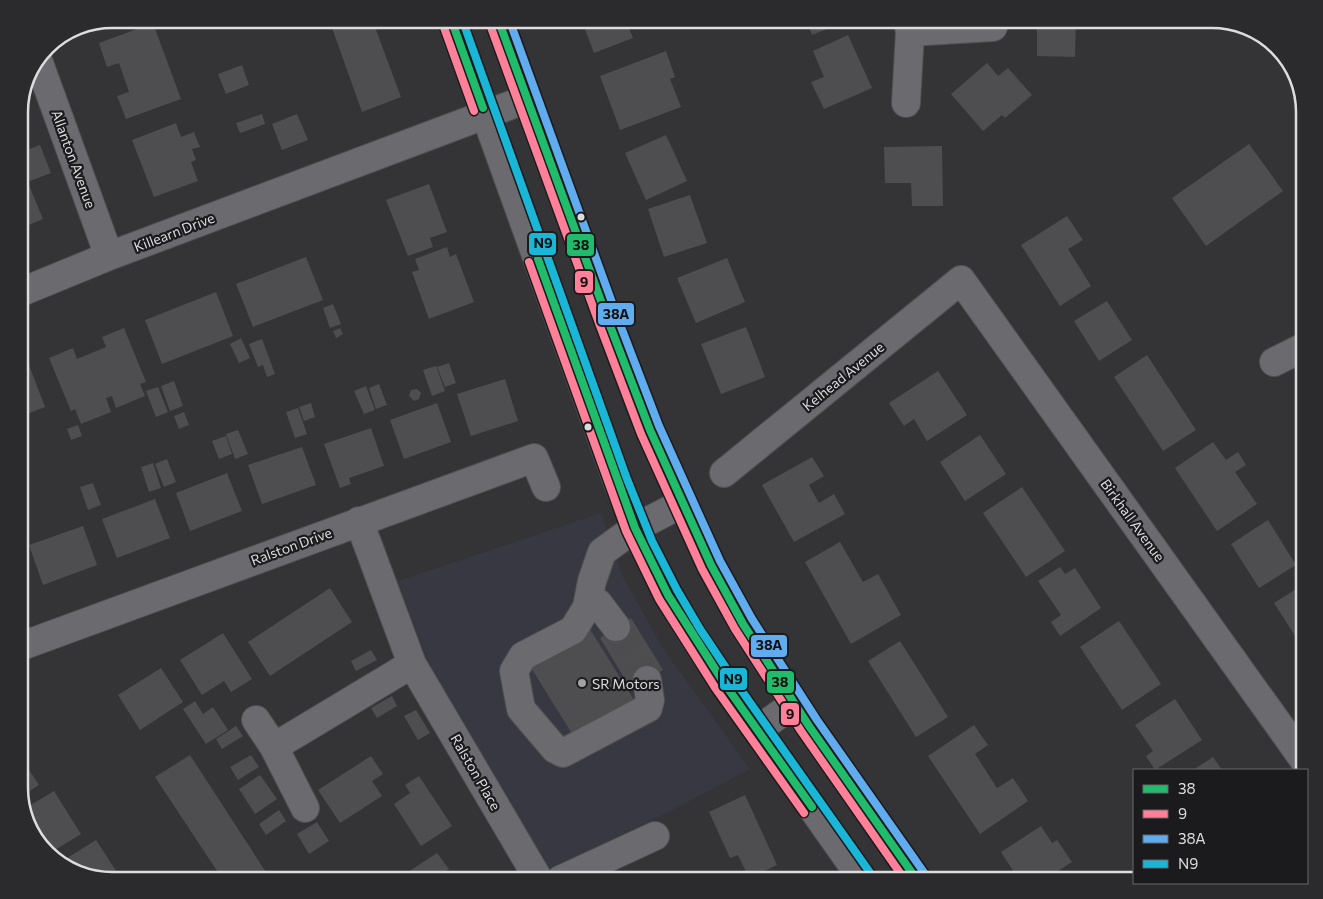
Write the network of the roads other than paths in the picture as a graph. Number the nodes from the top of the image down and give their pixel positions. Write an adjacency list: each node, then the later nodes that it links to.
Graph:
1 (454, 28): 7 (street)
2 (501, 28): 5 (street)
3 (909, 28): 6 (street)
4 (41, 68): 8 (street, Allanton Avenue)
5 (527, 99): 7 (street, Killearn Drive); 15 (street)
6 (906, 103)
7 (486, 114): 8 (street, Killearn Drive); 17 (street)
8 (110, 256): 10 (street, Killearn Drive)
9 (961, 280): 13 (street, Kelhead Avenue); 27 (street, Birkhall Avenue)
10 (28, 289)
11 (1296, 351): 12 (street)
12 (1274, 362)
13 (724, 473)
14 (546, 487): 16 (street, Ralston Drive)
15 (683, 503): 17 (street); 23 (street)
16 (359, 521): 20 (street, Ralston Drive); 21 (street, Ralston Place)
17 (639, 536): 18 (street); 25 (street)
18 (589, 598): 19 (street); 22 (street)
19 (616, 628)
20 (28, 644)
21 (412, 664): 26 (street); 30 (street, Ralston Place)
22 (647, 680)
23 (795, 703): 25 (street); 33 (street)
24 (256, 720): 26 (street)
25 (758, 730): 32 (street)
26 (274, 747): 28 (street)
27 (1296, 749)
28 (306, 808)
29 (655, 836): 31 (street)
30 (534, 872)
31 (577, 872)
32 (857, 872)
33 (911, 872)

